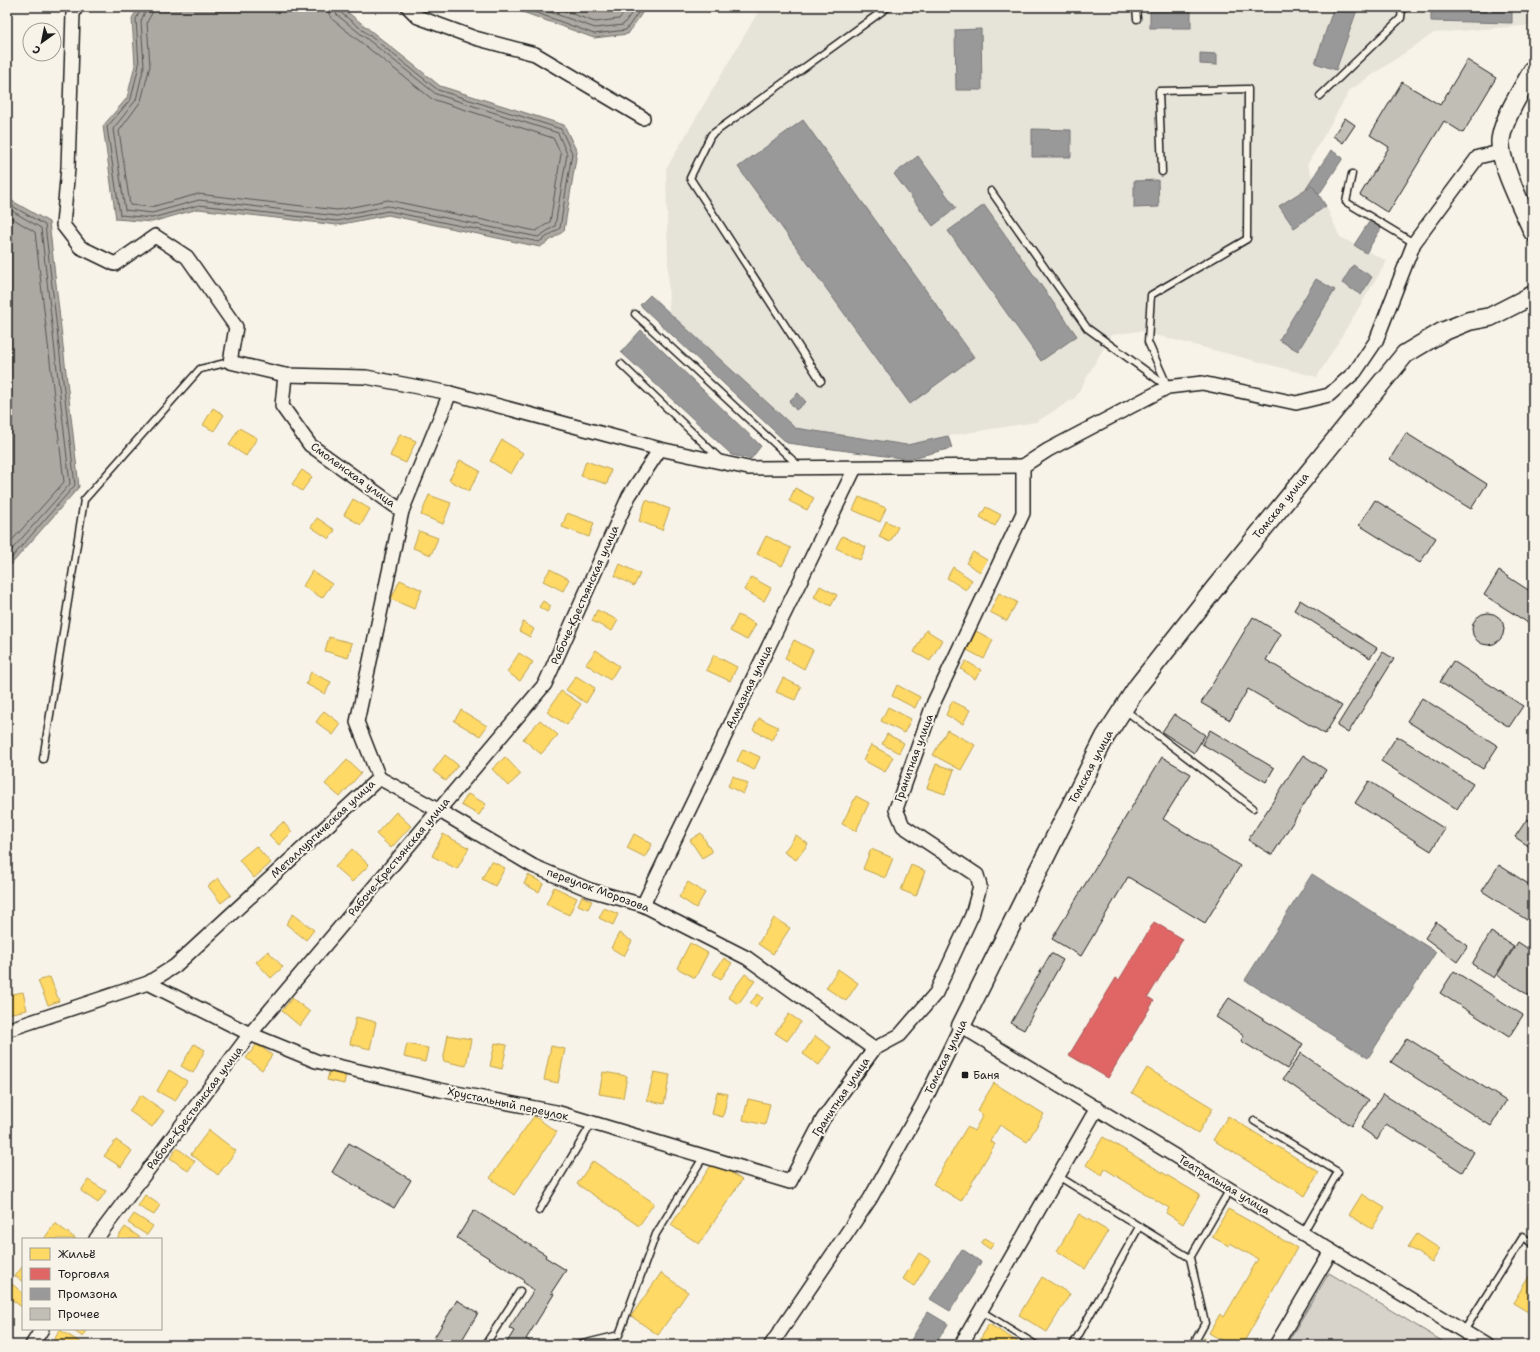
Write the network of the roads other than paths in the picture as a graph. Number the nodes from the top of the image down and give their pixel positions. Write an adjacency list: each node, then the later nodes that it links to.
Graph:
1 (76, 7): 18 (street)
2 (408, 7): 9 (street)
3 (888, 7): 21 (lane)
4 (1136, 7): 6 (lane)
5 (1402, 7): 8 (lane)
6 (1136, 19)
7 (1533, 70): 10 (street)
8 (1320, 96)
9 (643, 118)
10 (1500, 152): 14 (street); 15 (street)
11 (1162, 172): 22 (lane)
12 (1352, 174): 15 (lane)
13 (992, 192): 22 (lane)
14 (1533, 232)
15 (1414, 244): 22 (street)
16 (1533, 296): 30 (street, Томская улица)
17 (635, 314): 27 (lane)
18 (230, 362): 20 (street); 31 (lane)
19 (621, 364): 25 (lane)
20 (286, 375): 23 (street); 29 (street, Смоленская улица)
21 (822, 381)
22 (1168, 387): 26 (street)
23 (450, 393): 24 (street); 29 (street, Металлургическая улица)
24 (660, 449): 25 (street); 34 (street, Рабоче-Крестьянская улица)
25 (724, 463): 27 (street)
26 (1023, 466): 28 (street); 40 (street, Гранитная улица)
27 (801, 468): 28 (street)
28 (855, 468): 35 (street, Алмазная улица)
29 (402, 511): 32 (street, Металлургическая улица)
30 (1124, 709): 33 (lane); 37 (street, Томская улица)
31 (43, 759)
32 (379, 778): 34 (street, переулок Морозова); 36 (street, Металлургическая улица)
33 (1253, 808)
34 (438, 810): 35 (street, переулок Морозова); 39 (street, Рабоче-Крестьянская улица)
35 (643, 905): 40 (street, переулок Морозова)
36 (148, 983): 38 (street, Металлургическая улица); 39 (street, Хрустальный переулок)
37 (961, 1026): 41 (street, Театральная улица); 62 (street, Томская улица)
38 (7, 1030)
39 (250, 1034): 43 (street, Хрустальный переулок); 51 (street, Рабоче-Крестьянская улица)
40 (874, 1049): 46 (street, Гранитная улица)
41 (1097, 1108): 45 (street); 47 (street, Театральная улица)
42 (1254, 1120): 50 (lane)
43 (592, 1122): 44 (street, Хрустальный переулок); 48 (lane)
44 (704, 1156): 46 (street, Хрустальный переулок); 61 (lane)
45 (1058, 1176): 49 (lane); 56 (street)
46 (790, 1182)
47 (1230, 1189): 50 (street, Театральная улица); 54 (lane)
48 (539, 1211)
49 (1139, 1227): 54 (lane); 65 (lane)
50 (1303, 1233): 53 (street, Театральная улица)
51 (97, 1238)
52 (1533, 1244): 58 (lane)
53 (1331, 1251): 58 (street, Театральная улица); 67 (street)
54 (1190, 1258): 66 (lane)
55 (520, 1291): 60 (lane)
56 (981, 1311): 63 (street); 64 (lane)
57 (41, 1330): 59 (street)
58 (1464, 1331): 68 (street, Театральная улица)
59 (32, 1345)
60 (485, 1345)
61 (578, 1345)
62 (771, 1345)
63 (961, 1345)
64 (1036, 1345)
65 (1073, 1345)
66 (1193, 1345)
67 (1276, 1345)
68 (1486, 1345)

